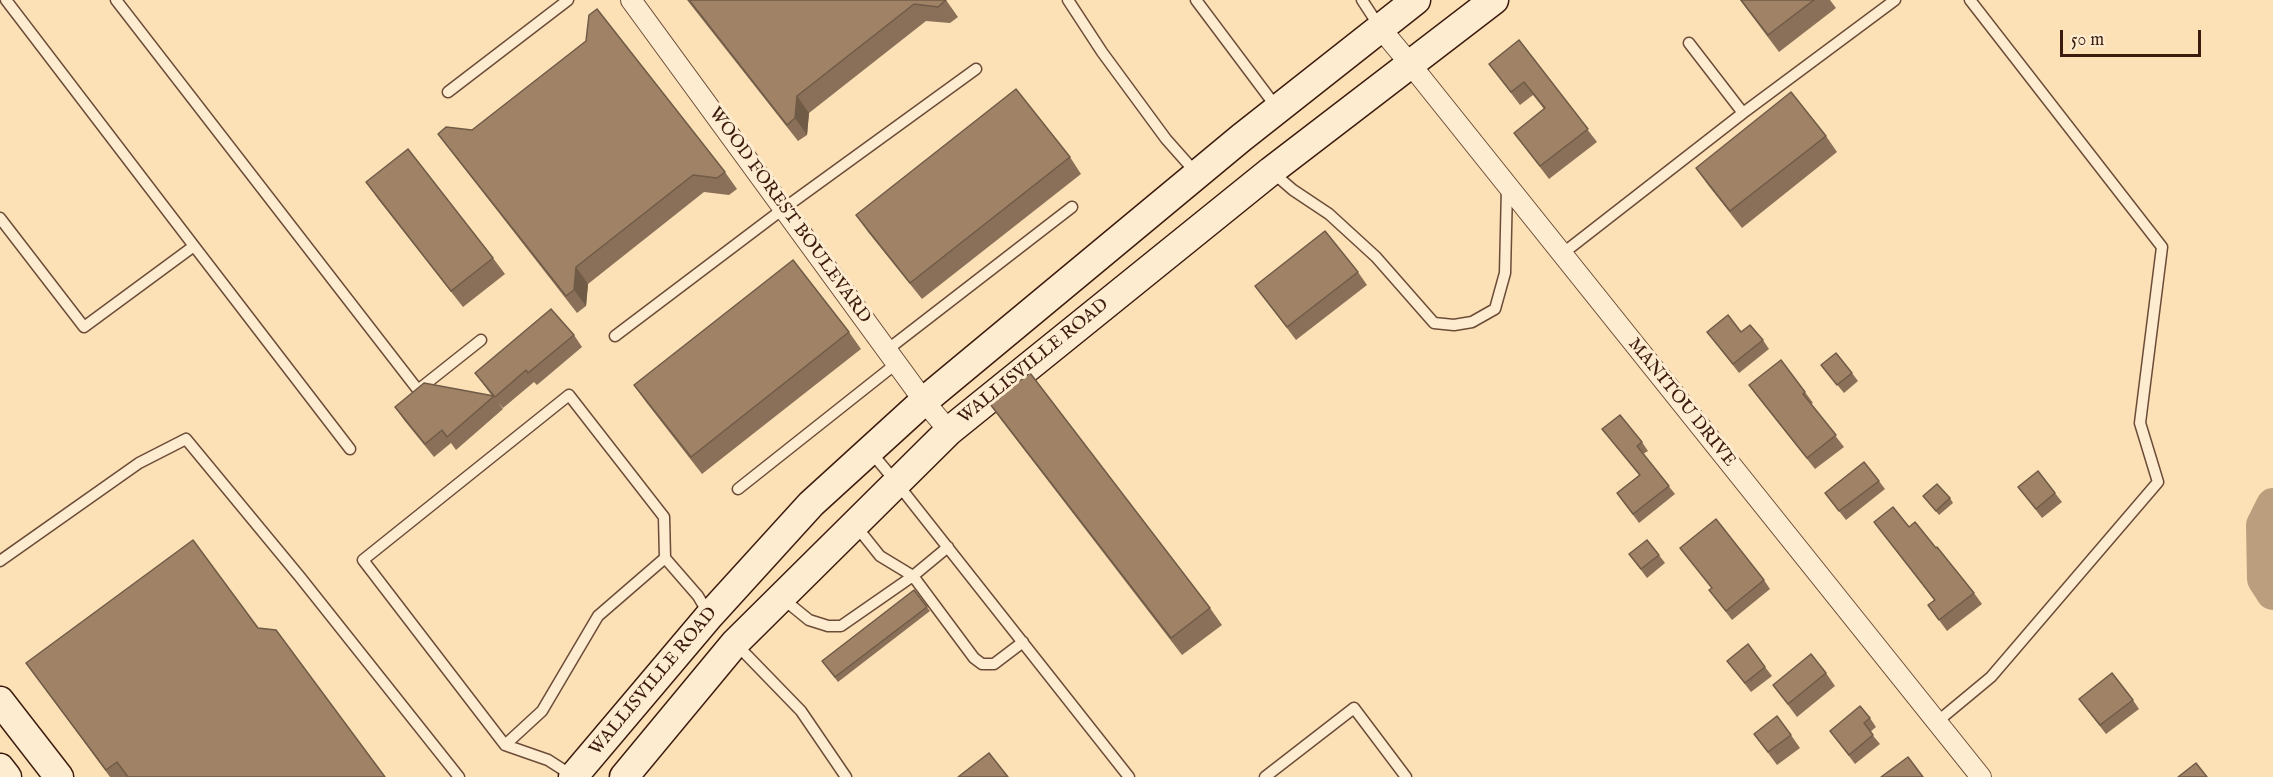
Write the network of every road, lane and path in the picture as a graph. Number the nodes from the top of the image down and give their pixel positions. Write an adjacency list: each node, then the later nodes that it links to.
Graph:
1 (6, 0): 12 (lane); 27 (lane)
2 (116, 0): 30 (lane)
3 (568, 0): 17 (lane)
4 (631, 0): 25 (street, WOOD FOREST BOULEVARD)
5 (1068, 0): 22 (lane)
6 (1196, 0): 18 (lane)
7 (1362, 0): 13 (lane)
8 (1416, 0): 13 (main road, WALLISVILLE ROAD)
9 (1494, 0): 15 (main road, WALLISVILLE ROAD)
10 (1895, 0): 19 (lane)
11 (1970, 0): 48 (lane)
12 (0, 4)
13 (1381, 29): 15 (street, MANITOU DRIVE); 18 (main road, WALLISVILLE ROAD)
14 (1689, 43): 19 (lane)
15 (1412, 65): 21 (main road, WALLISVILLE ROAD); 23 (street, MANITOU DRIVE)
16 (976, 69): 25 (lane)
17 (448, 92)
18 (1278, 109): 20 (main road, WALLISVILLE ROAD)
19 (1743, 113): 28 (lane)
20 (1241, 138): 21 (main road); 22 (main road, WALLISVILLE ROAD)
21 (1271, 171): 23 (lane); 33 (main road, WALLISVILLE ROAD)
22 (1197, 174): 32 (main road, WALLISVILLE ROAD)
23 (1507, 185): 28 (street, MANITOU DRIVE)
24 (1072, 207): 31 (lane)
25 (783, 209): 29 (lane); 31 (street, WOOD FOREST BOULEVARD)
26 (0, 218): 27 (lane)
27 (194, 246): 34 (lane)
28 (1562, 254): 48 (street, MANITOU DRIVE)
29 (615, 336)
30 (481, 340)
31 (892, 357): 32 (street, WOOD FOREST BOULEVARD); 37 (lane)
32 (924, 400): 33 (street, WOOD FOREST BOULEVARD); 35 (main road, WALLISVILLE ROAD)
33 (949, 431): 36 (main road, WALLISVILLE ROAD)
34 (350, 449)
35 (870, 451): 36 (lane); 44 (main road, WALLISVILLE ROAD)
36 (897, 482): 38 (main road, WALLISVILLE ROAD); 39 (lane)
37 (738, 489)
38 (854, 524): 42 (lane); 43 (main road, WALLISVILLE ROAD)
39 (948, 547): 42 (lane); 45 (lane)
40 (665, 558): 44 (lane); 49 (lane); 49 (lane)
41 (0, 561): 53 (lane)
42 (913, 576): 43 (lane); 45 (lane)
43 (780, 597): 46 (main road, WALLISVILLE ROAD)
44 (710, 615): 46 (main road); 54 (main road, WALLISVILLE ROAD)
45 (1023, 642): 57 (lane)
46 (735, 643): 55 (main road, WALLISVILLE ROAD); 56 (lane)
47 (0, 701): 52 (main road)
48 (1938, 721): 60 (street, MANITOU DRIVE)
49 (505, 745): 54 (lane)
50 (0, 768): 51 (main road)
51 (7, 777)
52 (59, 777)
53 (459, 777)
54 (573, 777)
55 (624, 777)
56 (846, 777)
57 (1129, 777)
58 (1265, 777): 59 (lane)
59 (1406, 777)
60 (1981, 777)

